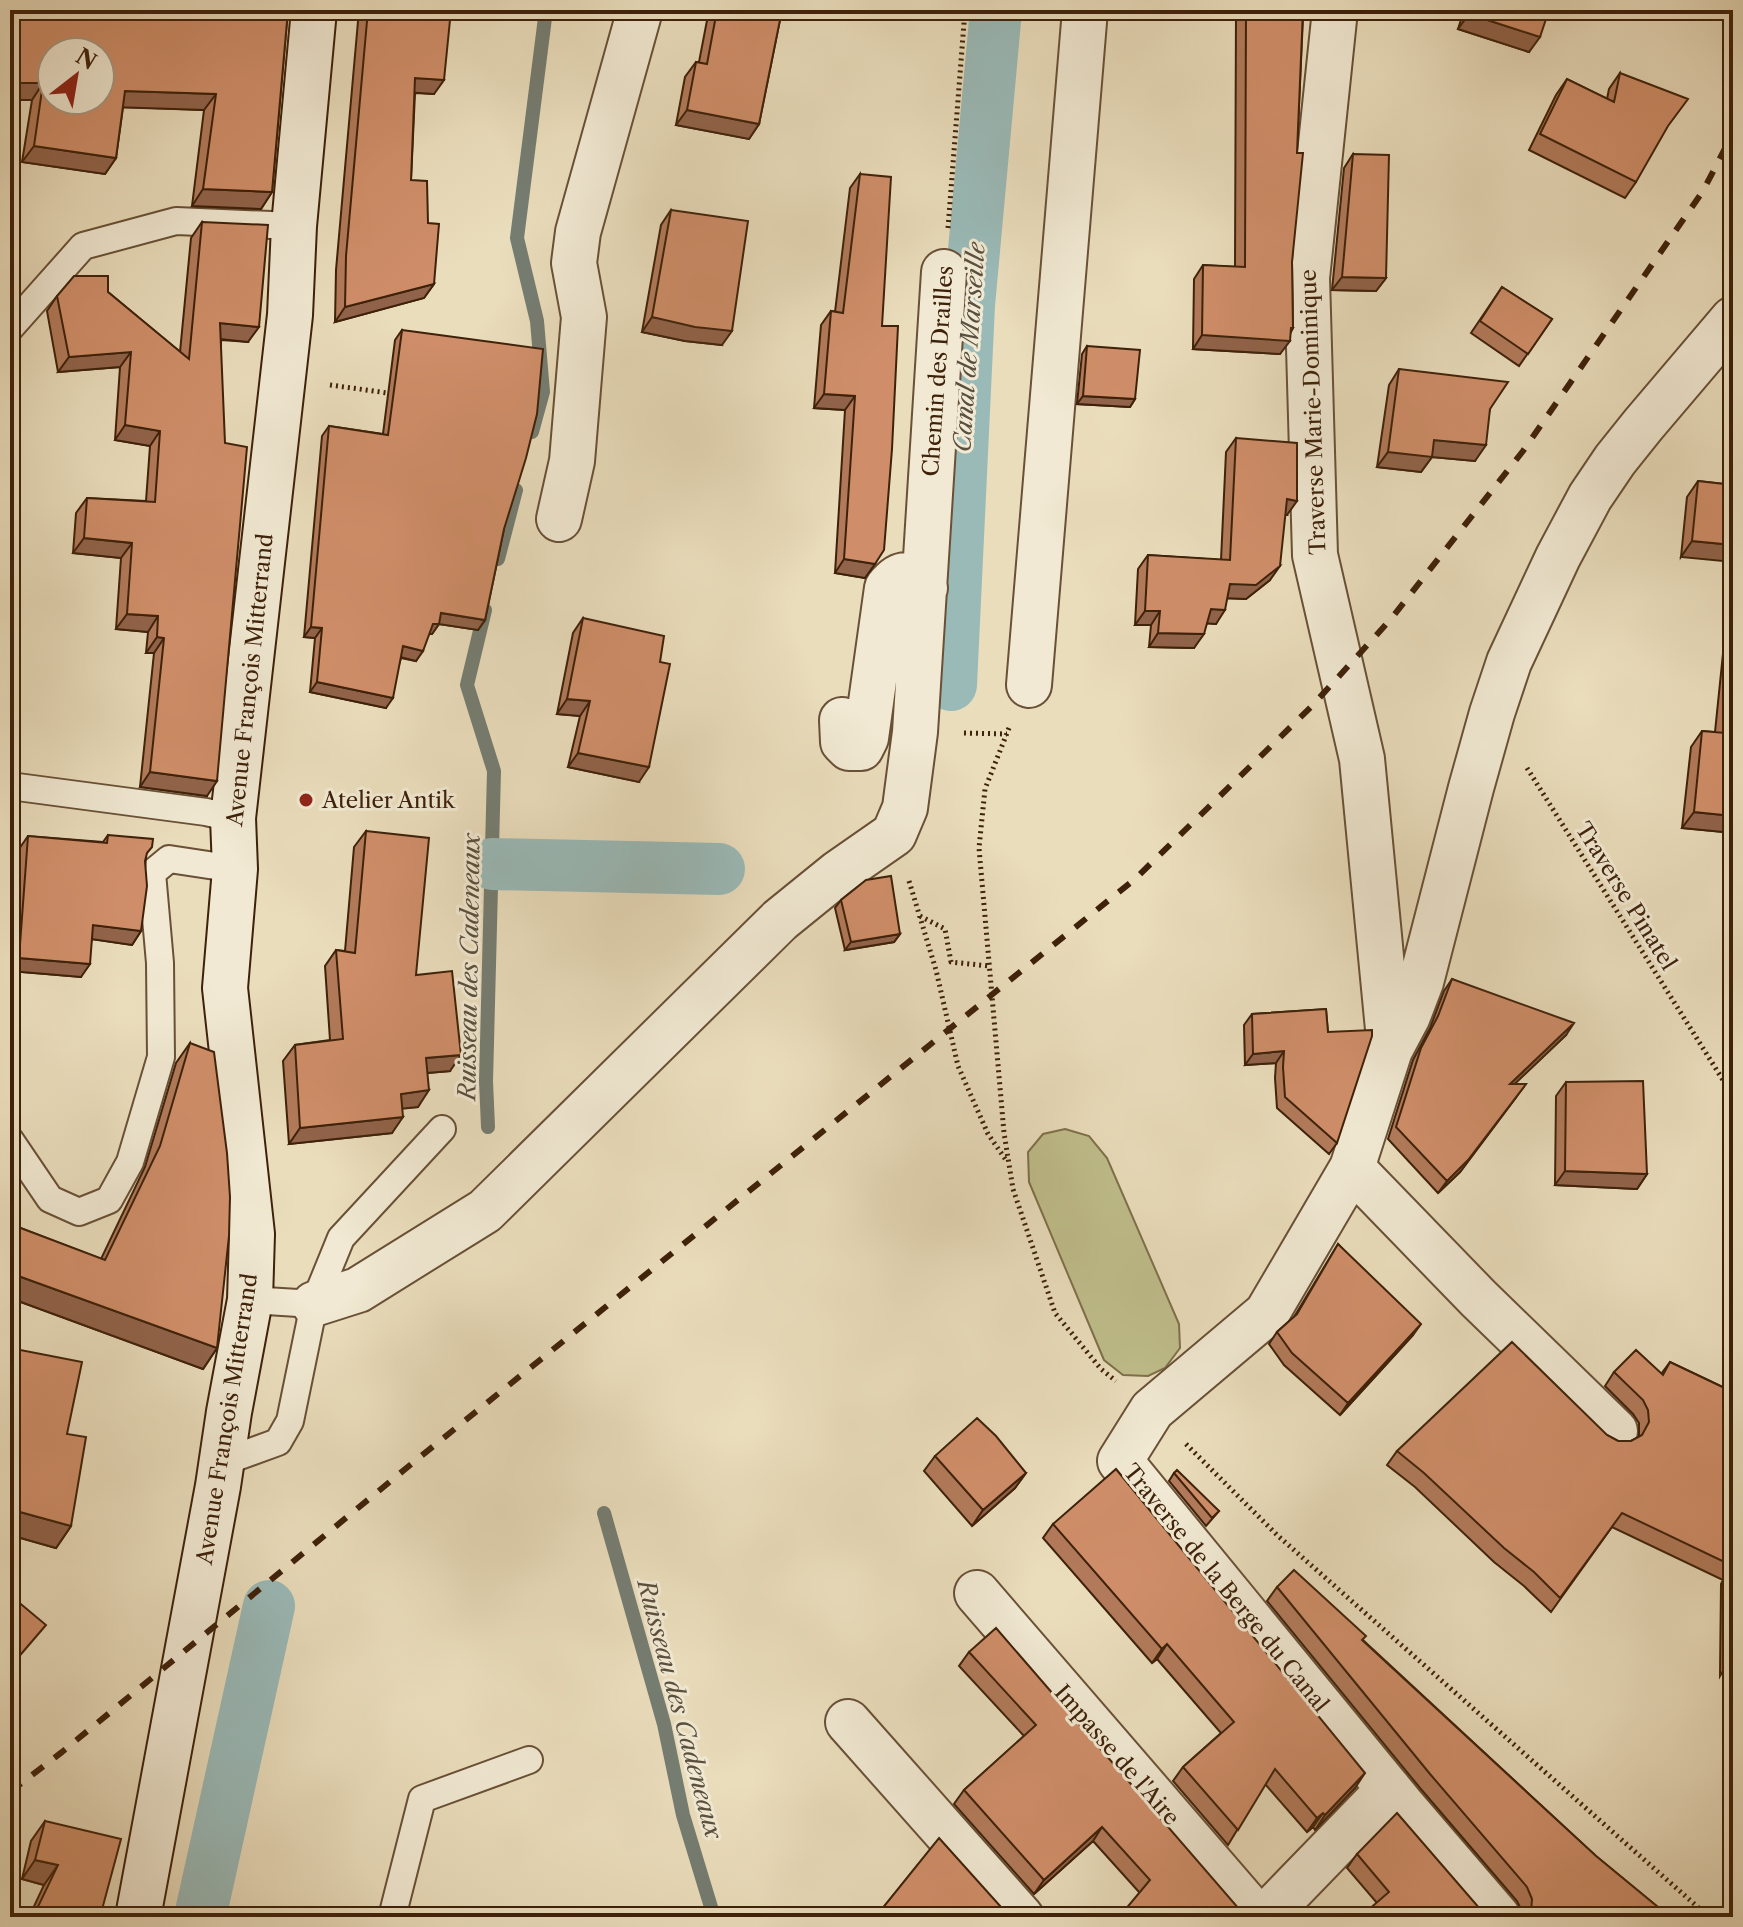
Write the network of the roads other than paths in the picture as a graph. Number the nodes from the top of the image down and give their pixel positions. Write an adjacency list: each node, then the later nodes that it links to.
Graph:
1 (314, 10): 5 (street, Avenue François Mitterrand)
2 (640, 10): 9 (street)
3 (1085, 10): 11 (street)
4 (1335, 10): 16 (street, Traverse Marie-Dominique)
5 (294, 226): 8 (lane); 14 (street, Avenue François Mitterrand)
6 (944, 272): 10 (street, Chemin des Drailles)
7 (1733, 319): 16 (street)
8 (10, 328)
9 (559, 519)
10 (925, 588): 12 (street); 21 (street, Chemin des Drailles)
11 (1029, 685)
12 (842, 720)
13 (10, 786): 14 (lane)
14 (233, 818): 15 (street, Avenue François Mitterrand)
15 (235, 869): 18 (lane); 20 (street, Avenue François Mitterrand)
16 (1390, 1050): 19 (street, Traverse de la Berge du Canal)
17 (442, 1129): 21 (lane)
18 (10, 1140)
19 (1352, 1168): 22 (street); 27 (street, Traverse de la Berge du Canal)
20 (250, 1300): 21 (lane); 23 (street, Avenue François Mitterrand)
21 (314, 1304): 23 (lane)
22 (1615, 1431)
23 (223, 1462): 28 (street, Avenue François Mitterrand)
24 (977, 1593): 31 (street, Impasse de l'Aire)
25 (848, 1722): 30 (street)
26 (529, 1760): 29 (lane)
27 (1389, 1789): 32 (street); 33 (street, Traverse de la Berge du Canal)
28 (138, 1917)
29 (392, 1917)
30 (1021, 1917)
31 (1257, 1917)
32 (1265, 1917)
33 (1498, 1917)

